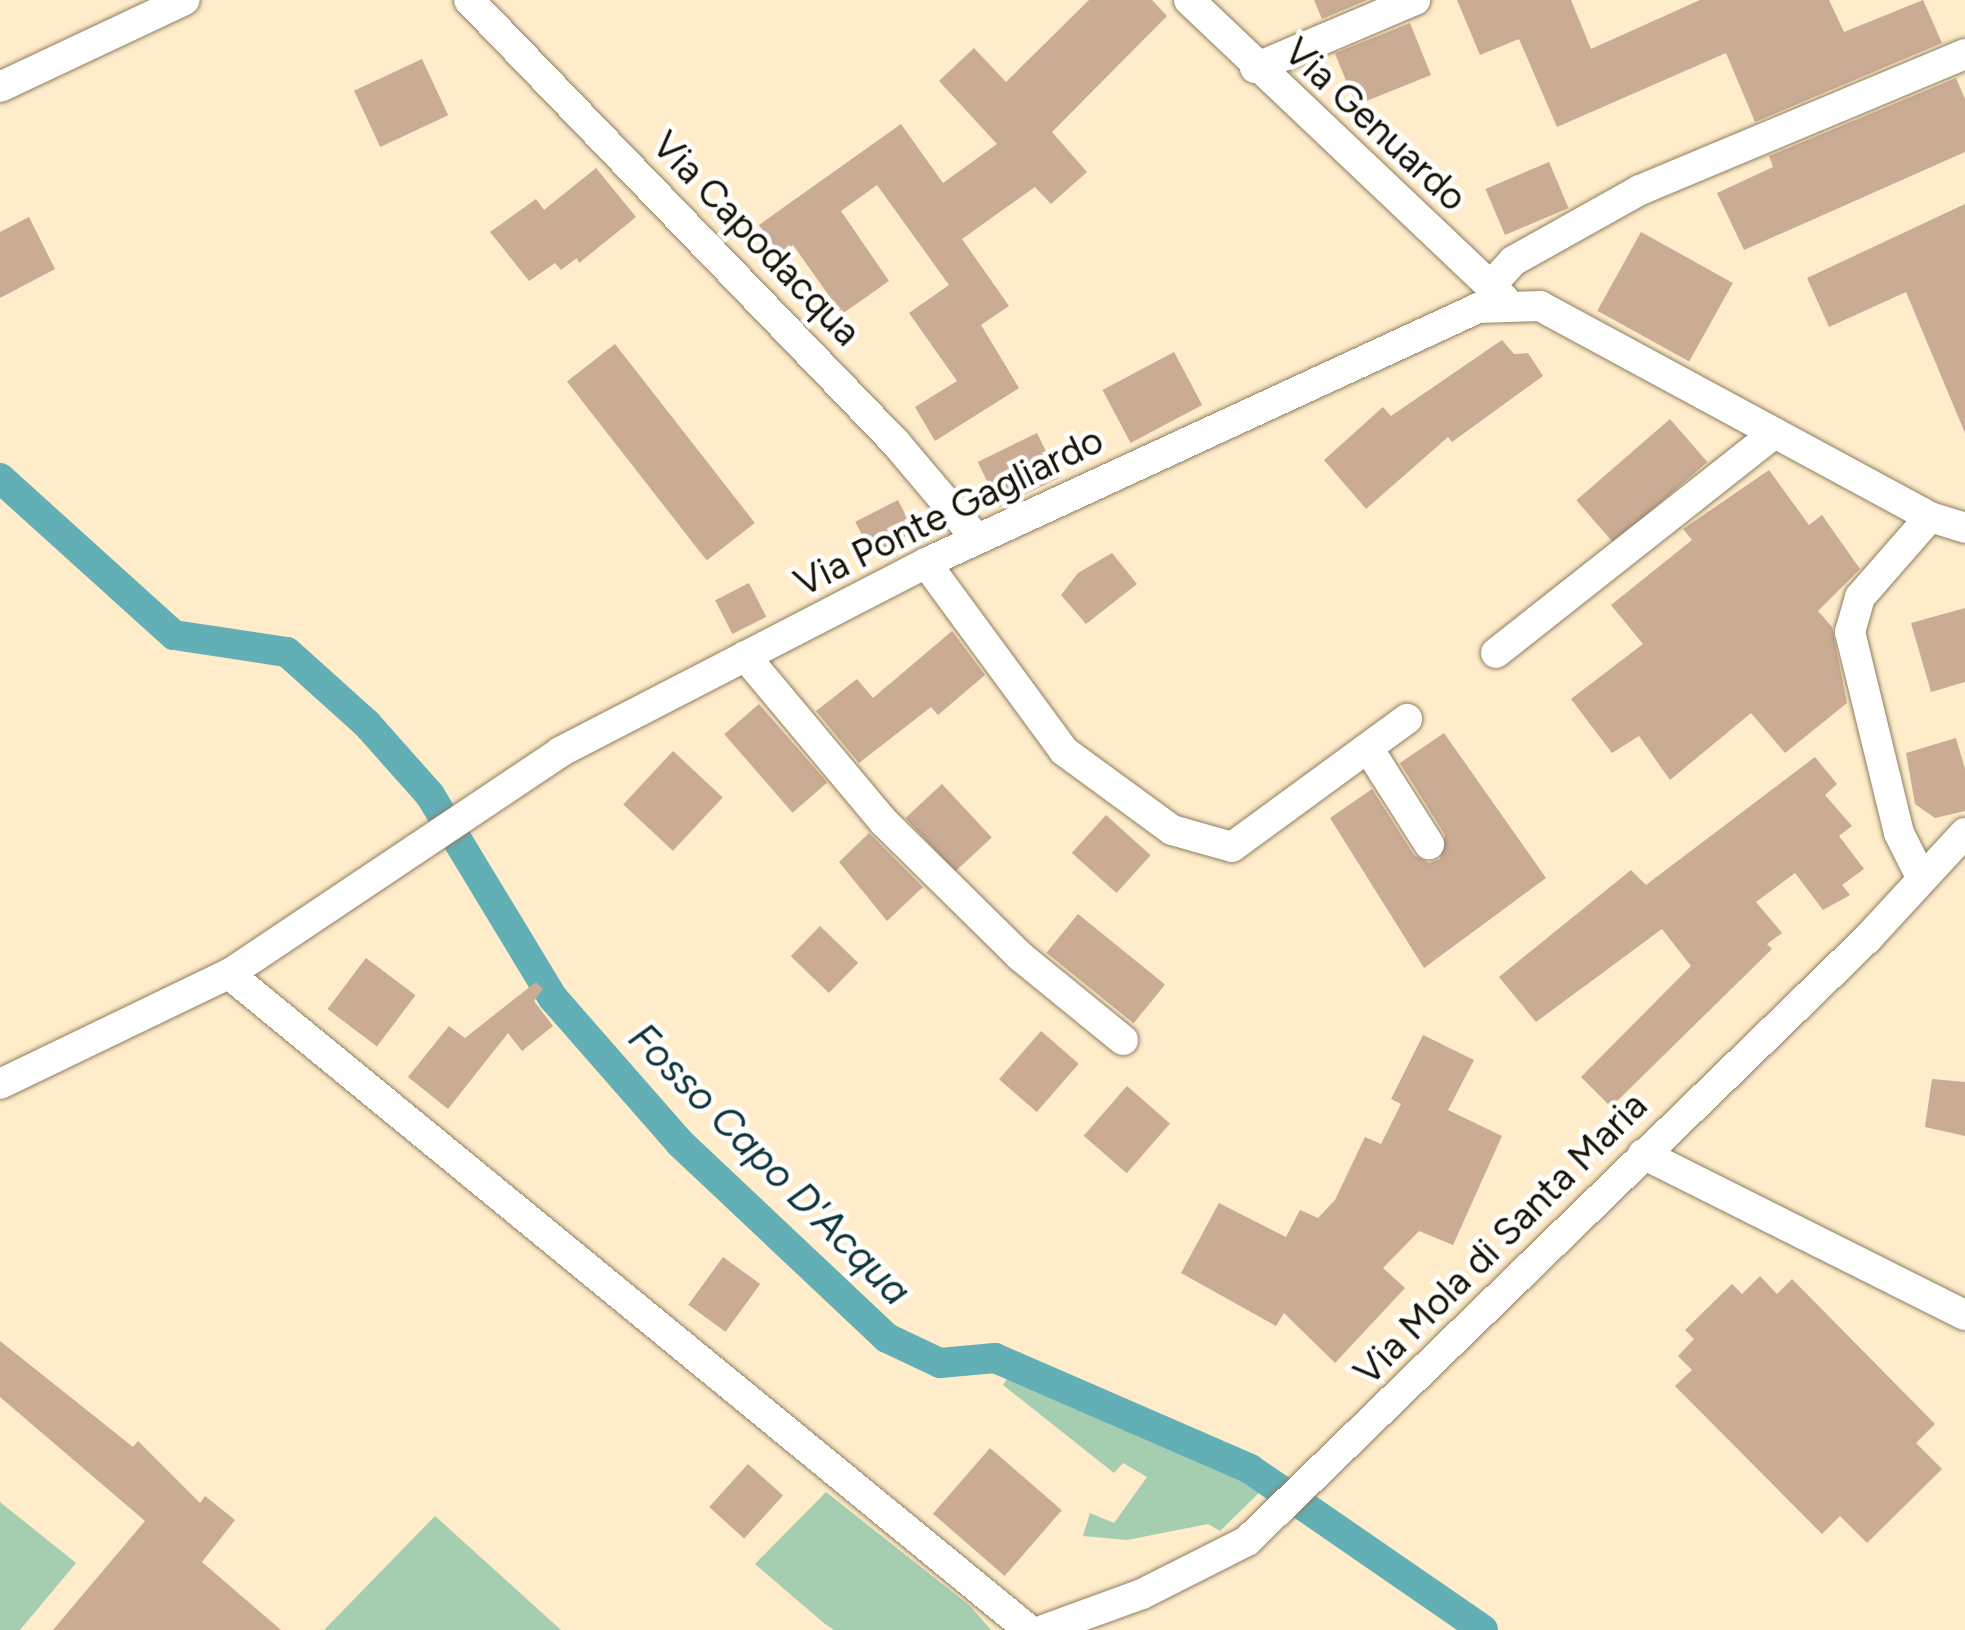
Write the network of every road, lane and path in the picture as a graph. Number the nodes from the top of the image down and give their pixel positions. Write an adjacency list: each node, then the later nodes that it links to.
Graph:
1 (185, 0): 7 (street)
2 (469, 0): 12 (street, Via Capodacqua)
3 (1189, 0): 6 (street, Via Genuardo)
4 (1415, 0): 6 (street)
5 (1965, 54): 8 (street)
6 (1254, 68): 8 (street, Via Genuardo)
7 (0, 86)
8 (1500, 295): 9 (street, Via Ponte Gagliardo); 12 (street, Via Ponte Gagliardo)
9 (1775, 433): 10 (street, Via Ponte Gagliardo); 14 (street)
10 (1930, 517): 11 (street, Via Ponte Gagliardo); 20 (street)
11 (1965, 528)
12 (977, 539): 13 (street, Via Ponte Gagliardo)
13 (926, 564): 15 (street, Via Ponte Gagliardo); 17 (street)
14 (1496, 653)
15 (745, 656): 21 (street, Via Ponte Gagliardo); 22 (street)
16 (1407, 719): 17 (street)
17 (1368, 748): 19 (street)
18 (1965, 833): 20 (street, Via Mola di Santa Maria)
19 (1428, 844)
20 (1921, 877): 24 (street, Via Mola di Santa Maria)
21 (229, 974): 23 (street, Via Ponte Gagliardo); 26 (street)
22 (1123, 1040)
23 (0, 1084)
24 (1644, 1154): 25 (street); 27 (street, Via Mola di Santa Maria)
25 (1965, 1315)
26 (1029, 1630)
27 (1043, 1630)

